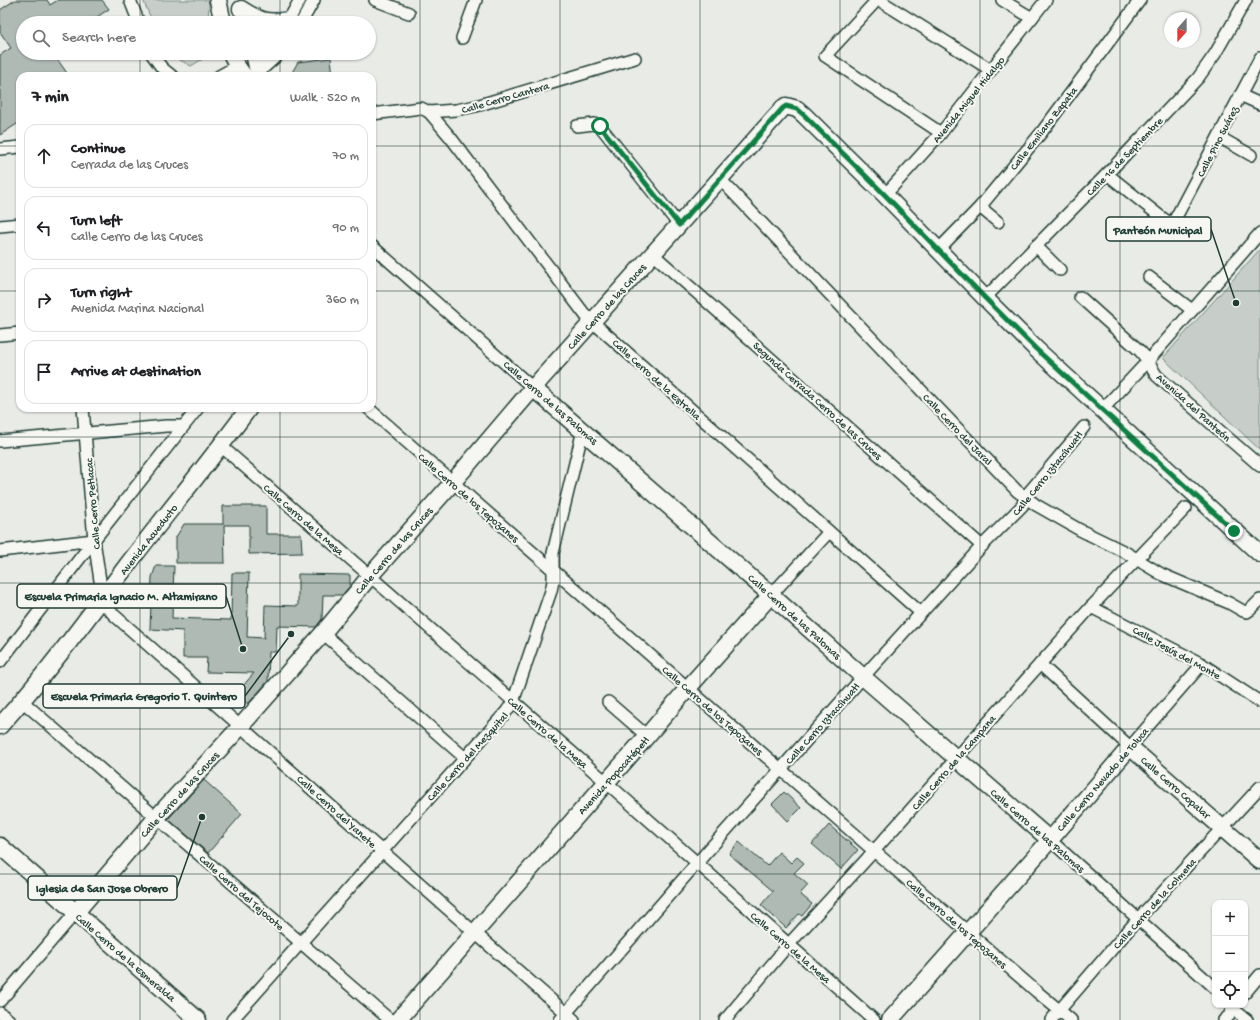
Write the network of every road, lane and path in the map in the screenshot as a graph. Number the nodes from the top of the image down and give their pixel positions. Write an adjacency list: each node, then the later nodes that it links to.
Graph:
1 (130, 0): 14 (street)
2 (218, 0): 15 (street)
3 (300, 0): 17 (street)
4 (314, 0): 18 (street)
5 (375, 0): 13 (street)
6 (476, 0): 20 (street)
7 (878, 0): 26 (street); 34 (street)
8 (1002, 0): 19 (street)
9 (1046, 0): 19 (street, Avenida Miguel Hidalgo)
10 (1140, 0): 42 (street, Calle Emiliano Zapata)
11 (1246, 0): 39 (street, Calle 16 de Septiembre)
12 (242, 11): 16 (street)
13 (409, 13)
14 (136, 16)
15 (221, 16)
16 (251, 16)
17 (294, 16)
18 (298, 16)
19 (1032, 18): 26 (street, Avenida Miguel Hidalgo)
20 (462, 38)
21 (635, 58): 31 (street, Calle Cerro Cantera)
22 (1260, 58): 29 (street, Calle Pino Suárez)
23 (156, 60): 27 (street)
24 (262, 60): 25 (street)
25 (250, 65): 28 (street)
26 (991, 70): 34 (street, Avenida Miguel Hidalgo)
27 (165, 72)
28 (230, 72)
29 (1240, 95): 30 (street); 35 (street, Calle Pino Suárez)
30 (1260, 104)
31 (429, 112): 32 (street, Calle Cerro Cantera); 57 (street, Calle Cerro de la Estrella)
32 (376, 114)
33 (577, 126): 45 (street)
34 (941, 134): 41 (street, Avenida Miguel Hidalgo)
35 (1219, 137): 38 (street); 39 (street, Calle Pino Suárez)
36 (16, 147): 37 (street)
37 (0, 149)
38 (1251, 155)
39 (1107, 174): 48 (street, Calle 16 de Septiembre)
40 (720, 179): 41 (street, Calle Cerro de las Cruces); 45 (street, Calle Cerro de las Cruces); 75 (street, Calle Cerro del Jaral)
41 (885, 195): 50 (street)
42 (980, 207): 43 (street); 50 (street, Calle Emiliano Zapata)
43 (998, 222)
44 (16, 224): 46 (street)
45 (679, 225): 51 (street, Calle Cerro de las Cruces)
46 (0, 226)
47 (1260, 233): 56 (street)
48 (1036, 246): 52 (street); 55 (street, Calle 16 de Septiembre)
49 (376, 250): 61 (street, Calle Cerro de las Palomas)
50 (938, 250): 55 (street)
51 (653, 254): 57 (street, Calle Cerro de las Cruces); 79 (street, Segunda Cerrada Cerro de las Cruces)
52 (1060, 270)
53 (1149, 277): 56 (street)
54 (1080, 297): 60 (street, Avenida del Panteón)
55 (985, 298): 62 (street)
56 (1192, 310): 60 (street)
57 (592, 322): 61 (street, Calle Cerro de las Cruces); 77 (street, Calle Cerro de la Estrella)
58 (16, 333): 59 (street)
59 (0, 335)
60 (1148, 361): 62 (street); 73 (street, Avenida del Panteón)
61 (533, 388): 69 (street, Calle Cerro de las Palomas); 74 (street, Calle Cerro de las Cruces)
62 (1102, 410): 81 (street)
63 (84, 412): 70 (street, Calle Cerro Petlacac)
64 (194, 412): 67 (street)
65 (246, 412): 72 (street, Avenida Acueducto)
66 (373, 412): 74 (street, Calle Cerro de los Tepozanes)
67 (182, 426): 70 (street); 78 (street)
68 (1084, 427): 75 (street, Calle Cerro Iztaccíhuatl)
69 (583, 430): 83 (street, Calle Cerro del Mezquital); 85 (street, Calle Cerro de las Palomas)
70 (86, 432): 71 (street); 78 (street, Calle Cerro Petlacac)
71 (0, 441)
72 (221, 446): 84 (street, Calle Cerro de la Mesa); 86 (street, Avenida Acueducto)
73 (1260, 466)
74 (453, 482): 83 (street, Calle Cerro de los Tepozanes); 84 (street, Calle Cerro de las Cruces)
75 (1026, 499): 79 (street, Calle Cerro Iztaccíhuatl); 82 (street, Calle Cerro del Jaral)
76 (1186, 508): 82 (street, Calle Cerro de la Campana)
77 (830, 532): 85 (street, Avenida Popocatépetl); 89 (street, Calle Cerro de la Estrella)
78 (94, 540): 80 (street); 86 (street, Calle Cerro Petlacac); 91 (street)
79 (982, 546): 89 (street, Calle Cerro Iztaccíhuatl)
80 (0, 551)
81 (1260, 554)
82 (1138, 560): 87 (street, Calle Cerro del Jaral); 88 (street, Calle Cerro de la Campana)
83 (554, 571): 95 (street, Calle Cerro de los Tepozanes); 97 (street, Calle Cerro del Mezquital)
84 (370, 576): 90 (street, Calle Cerro de las Cruces); 97 (street, Calle Cerro de la Mesa)
85 (771, 595): 94 (street, Calle Cerro de las Palomas); 95 (street, Avenida Popocatépetl)
86 (103, 599): 96 (street, Avenida Acueducto); 101 (street, Calle Cerro del Yanete)
87 (1260, 600)
88 (1091, 607): 92 (street, Calle Cerro de la Campana); 93 (street, Calle Jesús del Monte)
89 (921, 613): 94 (street, Calle Cerro Iztaccíhuatl)
90 (323, 633): 101 (street, Calle Cerro de las Cruces); 104 (street)
91 (0, 662)
92 (1040, 664): 103 (street, Calle Cerro Copalar); 105 (street, Calle Cerro de la Campana)
93 (1202, 664): 99 (street, Calle Jesús del Monte); 103 (street, Calle Cerro Nevado de Toluca)
94 (863, 677): 105 (street, Calle Cerro de las Palomas); 106 (street, Calle Cerro Iztaccíhuatl)
95 (688, 688): 102 (street, Avenida Popocatépetl); 106 (street, Calle Cerro de los Tepozanes)
96 (22, 700): 100 (street, Avenida Acueducto); 109 (street, Calle Cerro del Tejocote)
97 (513, 702): 104 (street, Calle Cerro del Mezquital); 107 (street, Calle Cerro de la Mesa)
98 (608, 702): 102 (street)
99 (1260, 702)
100 (0, 726)
101 (241, 726): 109 (street, Calle Cerro de las Cruces); 113 (street, Calle Cerro del Yanete)
102 (647, 736): 107 (street, Avenida Popocatépetl)
103 (1130, 747): 110 (street, Calle Cerro Copalar); 111 (street, Calle Cerro Nevado de Toluca)
104 (465, 758): 113 (street, Calle Cerro del Mezquital)
105 (956, 758): 111 (street, Calle Cerro de las Palomas); 114 (street, Calle Cerro de la Campana)
106 (781, 770): 114 (street, Calle Cerro de los Tepozanes); 116 (street, Calle Cerro Iztaccíhuatl)
107 (606, 782): 116 (street, Calle Cerro de la Mesa); 119 (street, Avenida Popocatépetl)
108 (1260, 787): 110 (street, Calle Cerro de la Colmena)
109 (157, 818): 117 (street, Calle Cerro de las Cruces); 121 (street, Calle Cerro del Tejocote)
110 (1222, 828): 115 (street, Calle Cerro Copalar); 118 (street, Calle Cerro de la Colmena)
111 (1050, 840): 118 (street, Calle Cerro de las Palomas); 120 (street, Calle Cerro Nevado de Toluca)
112 (0, 846): 117 (street, Calle Cerro de la Esmeralda)
113 (383, 851): 119 (street, Calle Cerro del Yanete); 121 (street, Calle Cerro del Mezquital)
114 (874, 851): 120 (street, Calle Cerro de los Tepozanes); 122 (street, Calle Cerro de la Campana)
115 (1260, 860)
116 (697, 863): 122 (street, Calle Cerro de la Mesa); 131 (street, Calle Cerro Iztaccíhuatl)
117 (76, 912): 126 (street, Calle Cerro de las Cruces); 133 (street, Calle Cerro de la Esmeralda)
118 (1138, 920): 124 (street, Calle Cerro de las Palomas); 129 (street, Calle Cerro de la Colmena)
119 (474, 932): 131 (street, Calle Cerro del Yanete); 136 (street, Avenida Popocatépetl)
120 (968, 932): 129 (street, Calle Cerro de los Tepozanes); 139 (street, Calle Cerro Nevado de Toluca)
121 (301, 942): 134 (street, Calle Cerro del Mezquital); 135 (street, Calle Cerro del Tejocote)
122 (789, 944): 137 (street, Calle Cerro de la Campana); 138 (street, Calle Cerro de la Mesa)
123 (1260, 975): 125 (street)
124 (1212, 985)
125 (1248, 989)
126 (0, 1001)
127 (1231, 1008): 142 (street)
128 (1234, 1008): 143 (street)
129 (1060, 1010): 140 (street, Calle Cerro de la Colmena); 141 (street, Calle Cerro de los Tepozanes)
130 (0, 1013): 132 (street)
131 (567, 1018)
132 (9, 1020)
133 (198, 1020)
134 (232, 1020)
135 (390, 1020)
136 (398, 1020)
137 (725, 1020)
138 (874, 1020)
139 (890, 1020)
140 (1051, 1020)
141 (1071, 1020)
142 (1224, 1020)
143 (1247, 1020)

